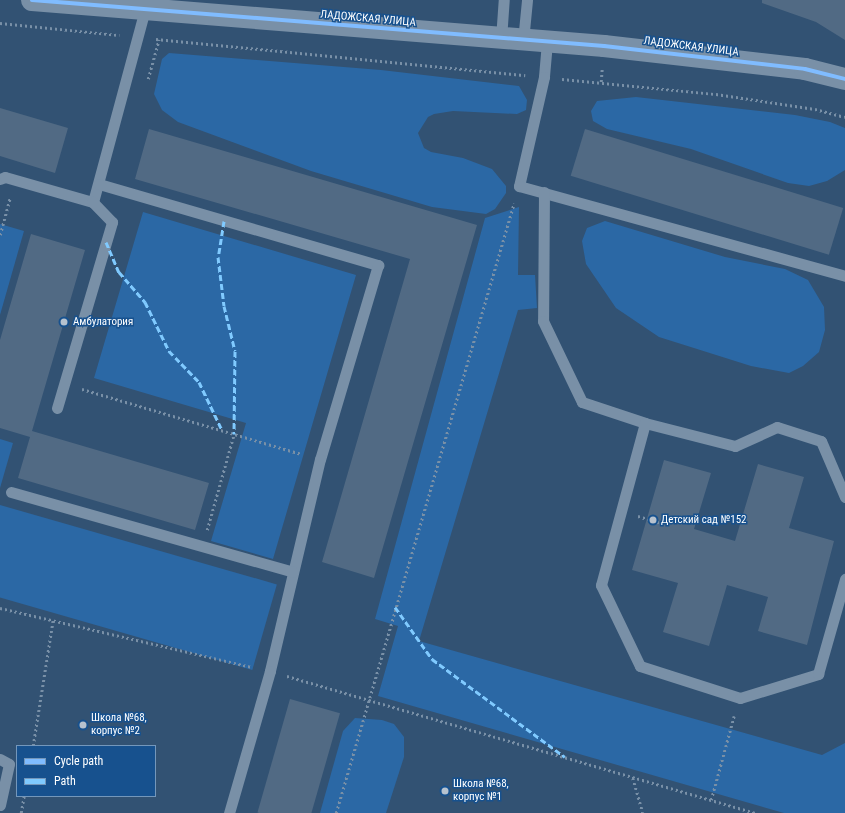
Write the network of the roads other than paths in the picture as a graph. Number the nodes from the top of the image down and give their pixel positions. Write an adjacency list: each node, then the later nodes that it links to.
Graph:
1 (32, 0): 4 (street, ЛАДОЖСКАЯ УЛИЦА)
2 (504, 0): 5 (lane)
3 (527, 0): 6 (lane)
4 (145, 9): 5 (street, ЛАДОЖСКАЯ УЛИЦА); 10 (lane)
5 (501, 39): 6 (street, ЛАДОЖСКАЯ УЛИЦА)
6 (523, 41): 7 (street, ЛАДОЖСКАЯ УЛИЦА)
7 (547, 42): 8 (street, ЛАДОЖСКАЯ УЛИЦА); 11 (lane)
8 (845, 79)
9 (0, 179): 12 (lane)
10 (99, 184): 12 (lane); 18 (lane)
11 (544, 192): 13 (lane); 15 (lane)
12 (93, 202): 14 (lane)
13 (845, 276)
14 (57, 408)
15 (645, 422): 17 (lane); 19 (lane)
16 (11, 492): 18 (lane)
17 (845, 497)
18 (293, 572): 22 (lane)
19 (845, 579)
20 (0, 759): 21 (lane)
21 (0, 805)
22 (229, 813)

